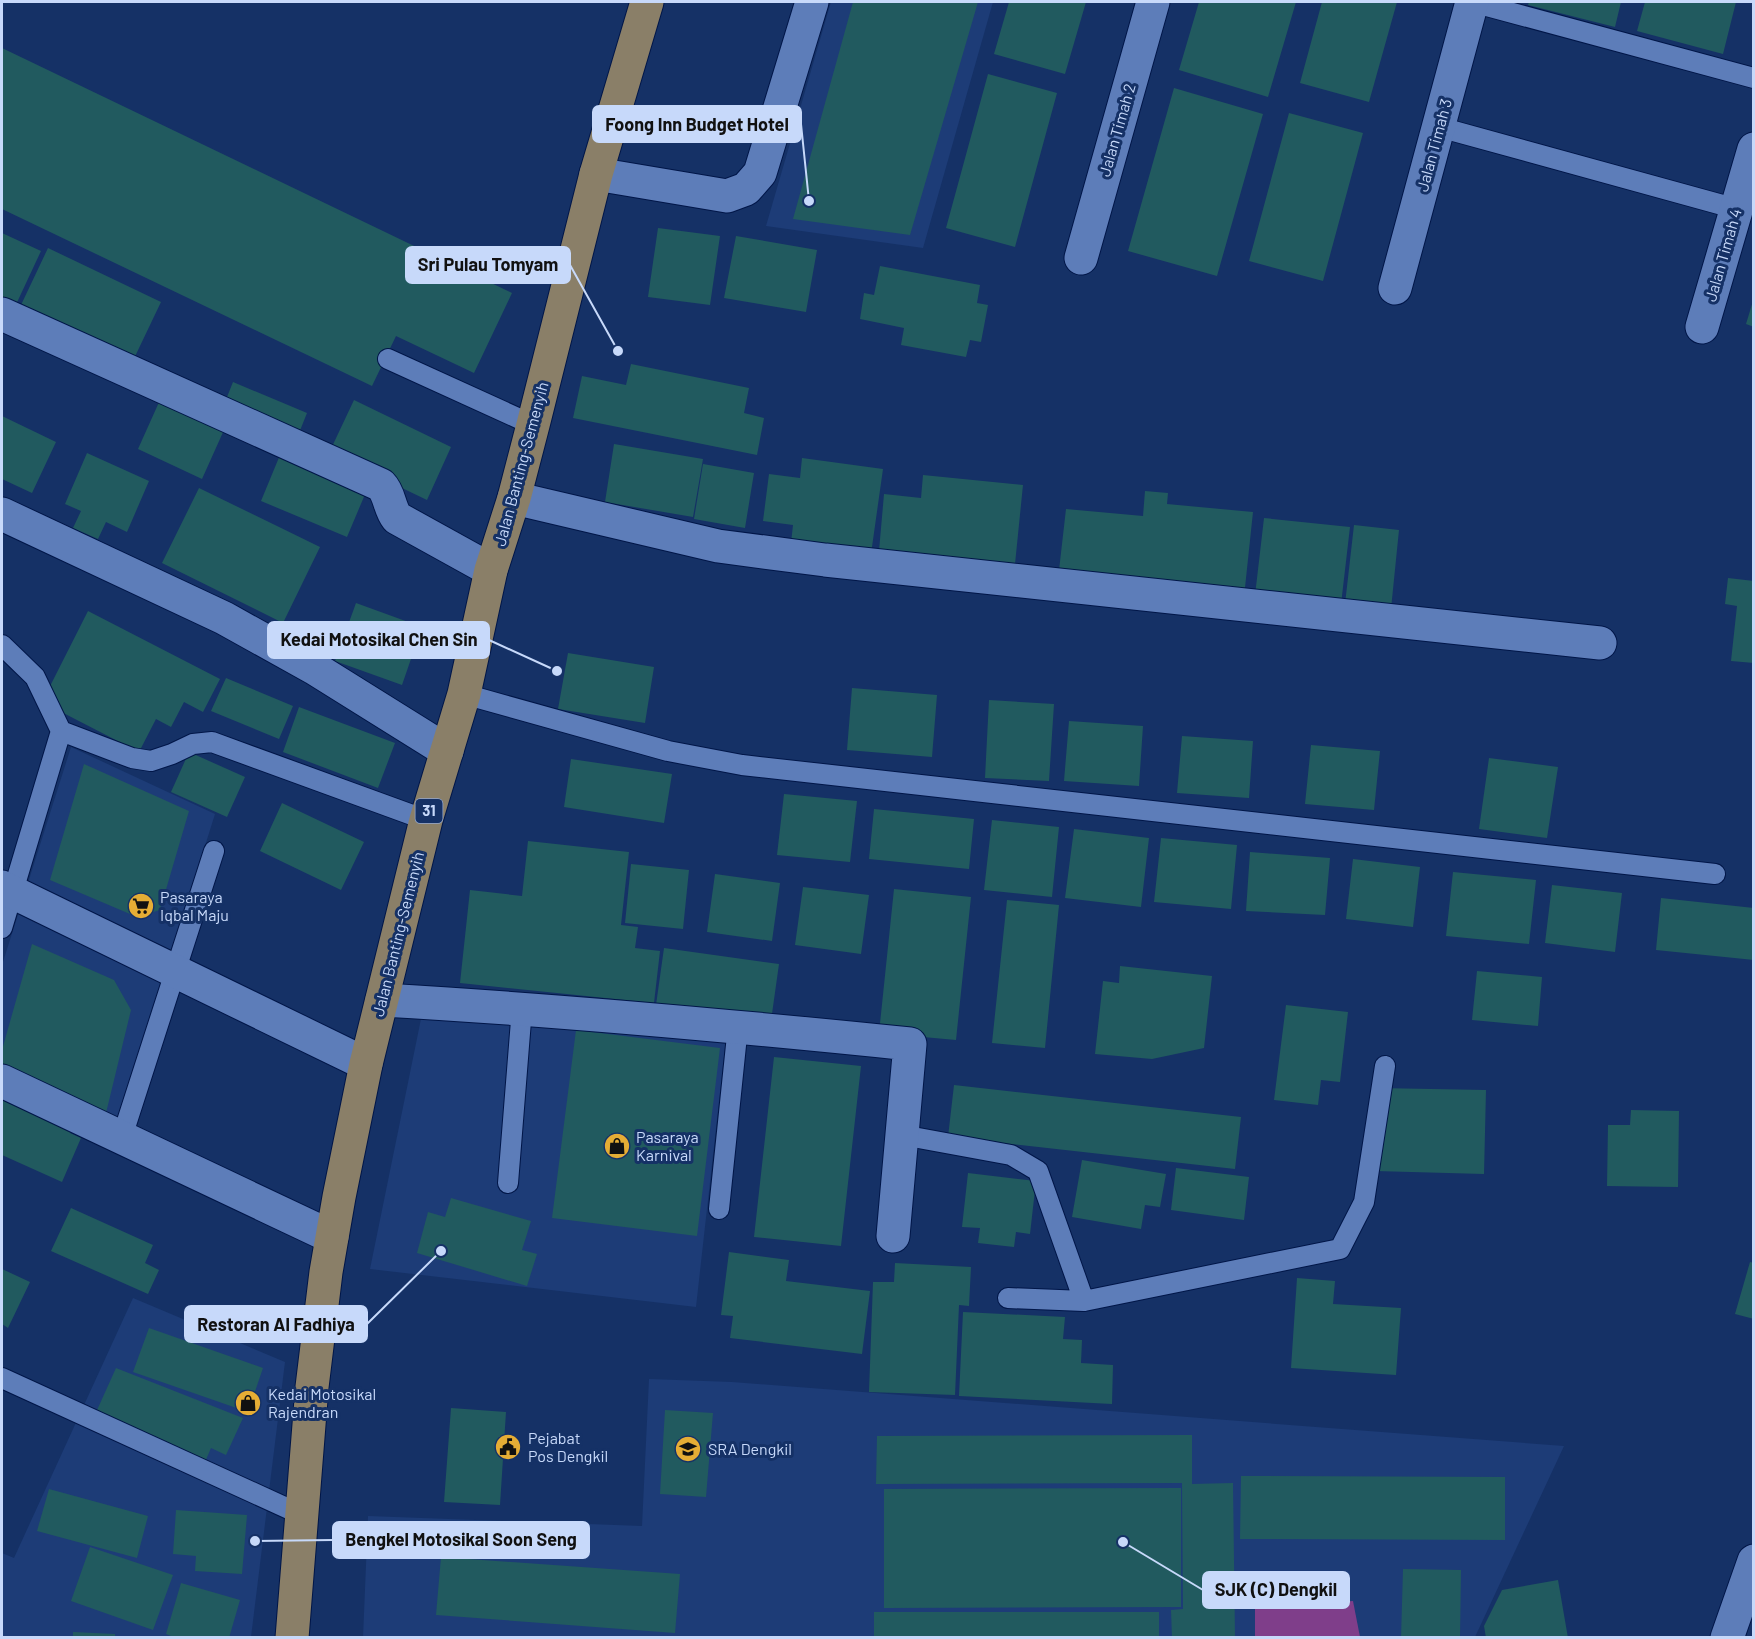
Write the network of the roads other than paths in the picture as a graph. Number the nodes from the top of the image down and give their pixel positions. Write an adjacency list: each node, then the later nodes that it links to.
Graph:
1 (647, 2): 8 (main road, Jalan Banting-Semenyih / 31)
2 (812, 2): 8 (street)
3 (1154, 2): 10 (street, Jalan Timah 2)
4 (1472, 2): 5 (lane); 6 (street, Jalan Timah 3)
5 (1754, 78)
6 (1439, 127): 9 (lane); 11 (street, Jalan Timah 3)
7 (1754, 148): 9 (street, Jalan Timah 4)
8 (596, 174): 15 (main road, Jalan Banting-Semenyih / 31)
9 (1737, 209): 13 (street, Jalan Timah 4)
10 (1081, 258)
11 (1395, 288)
12 (2, 314): 18 (street)
13 (1702, 327)
14 (388, 359): 15 (lane)
15 (533, 425): 16 (main road, Jalan Banting-Semenyih / 31)
16 (514, 498): 18 (main road, Jalan Banting-Semenyih / 31); 19 (street)
17 (2, 514): 23 (street)
18 (491, 570): 21 (main road, Jalan Banting-Semenyih / 31)
19 (1600, 643)
20 (2, 645): 22 (lane)
21 (464, 694): 23 (main road, Jalan Banting-Semenyih / 31); 26 (lane)
22 (62, 731): 24 (lane); 27 (lane)
23 (447, 751): 24 (main road, Jalan Banting-Semenyih / 31)
24 (426, 820): 30 (main road, Jalan Banting-Semenyih / 31)
25 (214, 851): 29 (lane)
26 (1715, 874)
27 (6, 889): 28 (lane); 29 (street)
28 (2, 928)
29 (176, 970): 33 (street); 37 (lane)
30 (382, 1000): 31 (street); 33 (main road, Jalan Banting-Semenyih / 31)
31 (522, 1008): 32 (street); 38 (lane)
32 (738, 1026): 36 (street); 39 (lane)
33 (366, 1064): 41 (main road, Jalan Banting-Semenyih / 31)
34 (1385, 1066): 43 (lane)
35 (2, 1081): 37 (street)
36 (902, 1135): 40 (street); 43 (lane)
37 (122, 1137): 41 (street)
38 (508, 1183)
39 (719, 1209)
40 (892, 1236)
41 (332, 1237): 45 (main road, Jalan Banting-Semenyih / 31)
42 (1008, 1298): 43 (lane)
43 (1084, 1301)
44 (2, 1378): 45 (lane)
45 (302, 1515): 47 (main road, Jalan Banting-Semenyih / 31)
46 (1754, 1561): 48 (street)
47 (292, 1638)
48 (1727, 1638)

